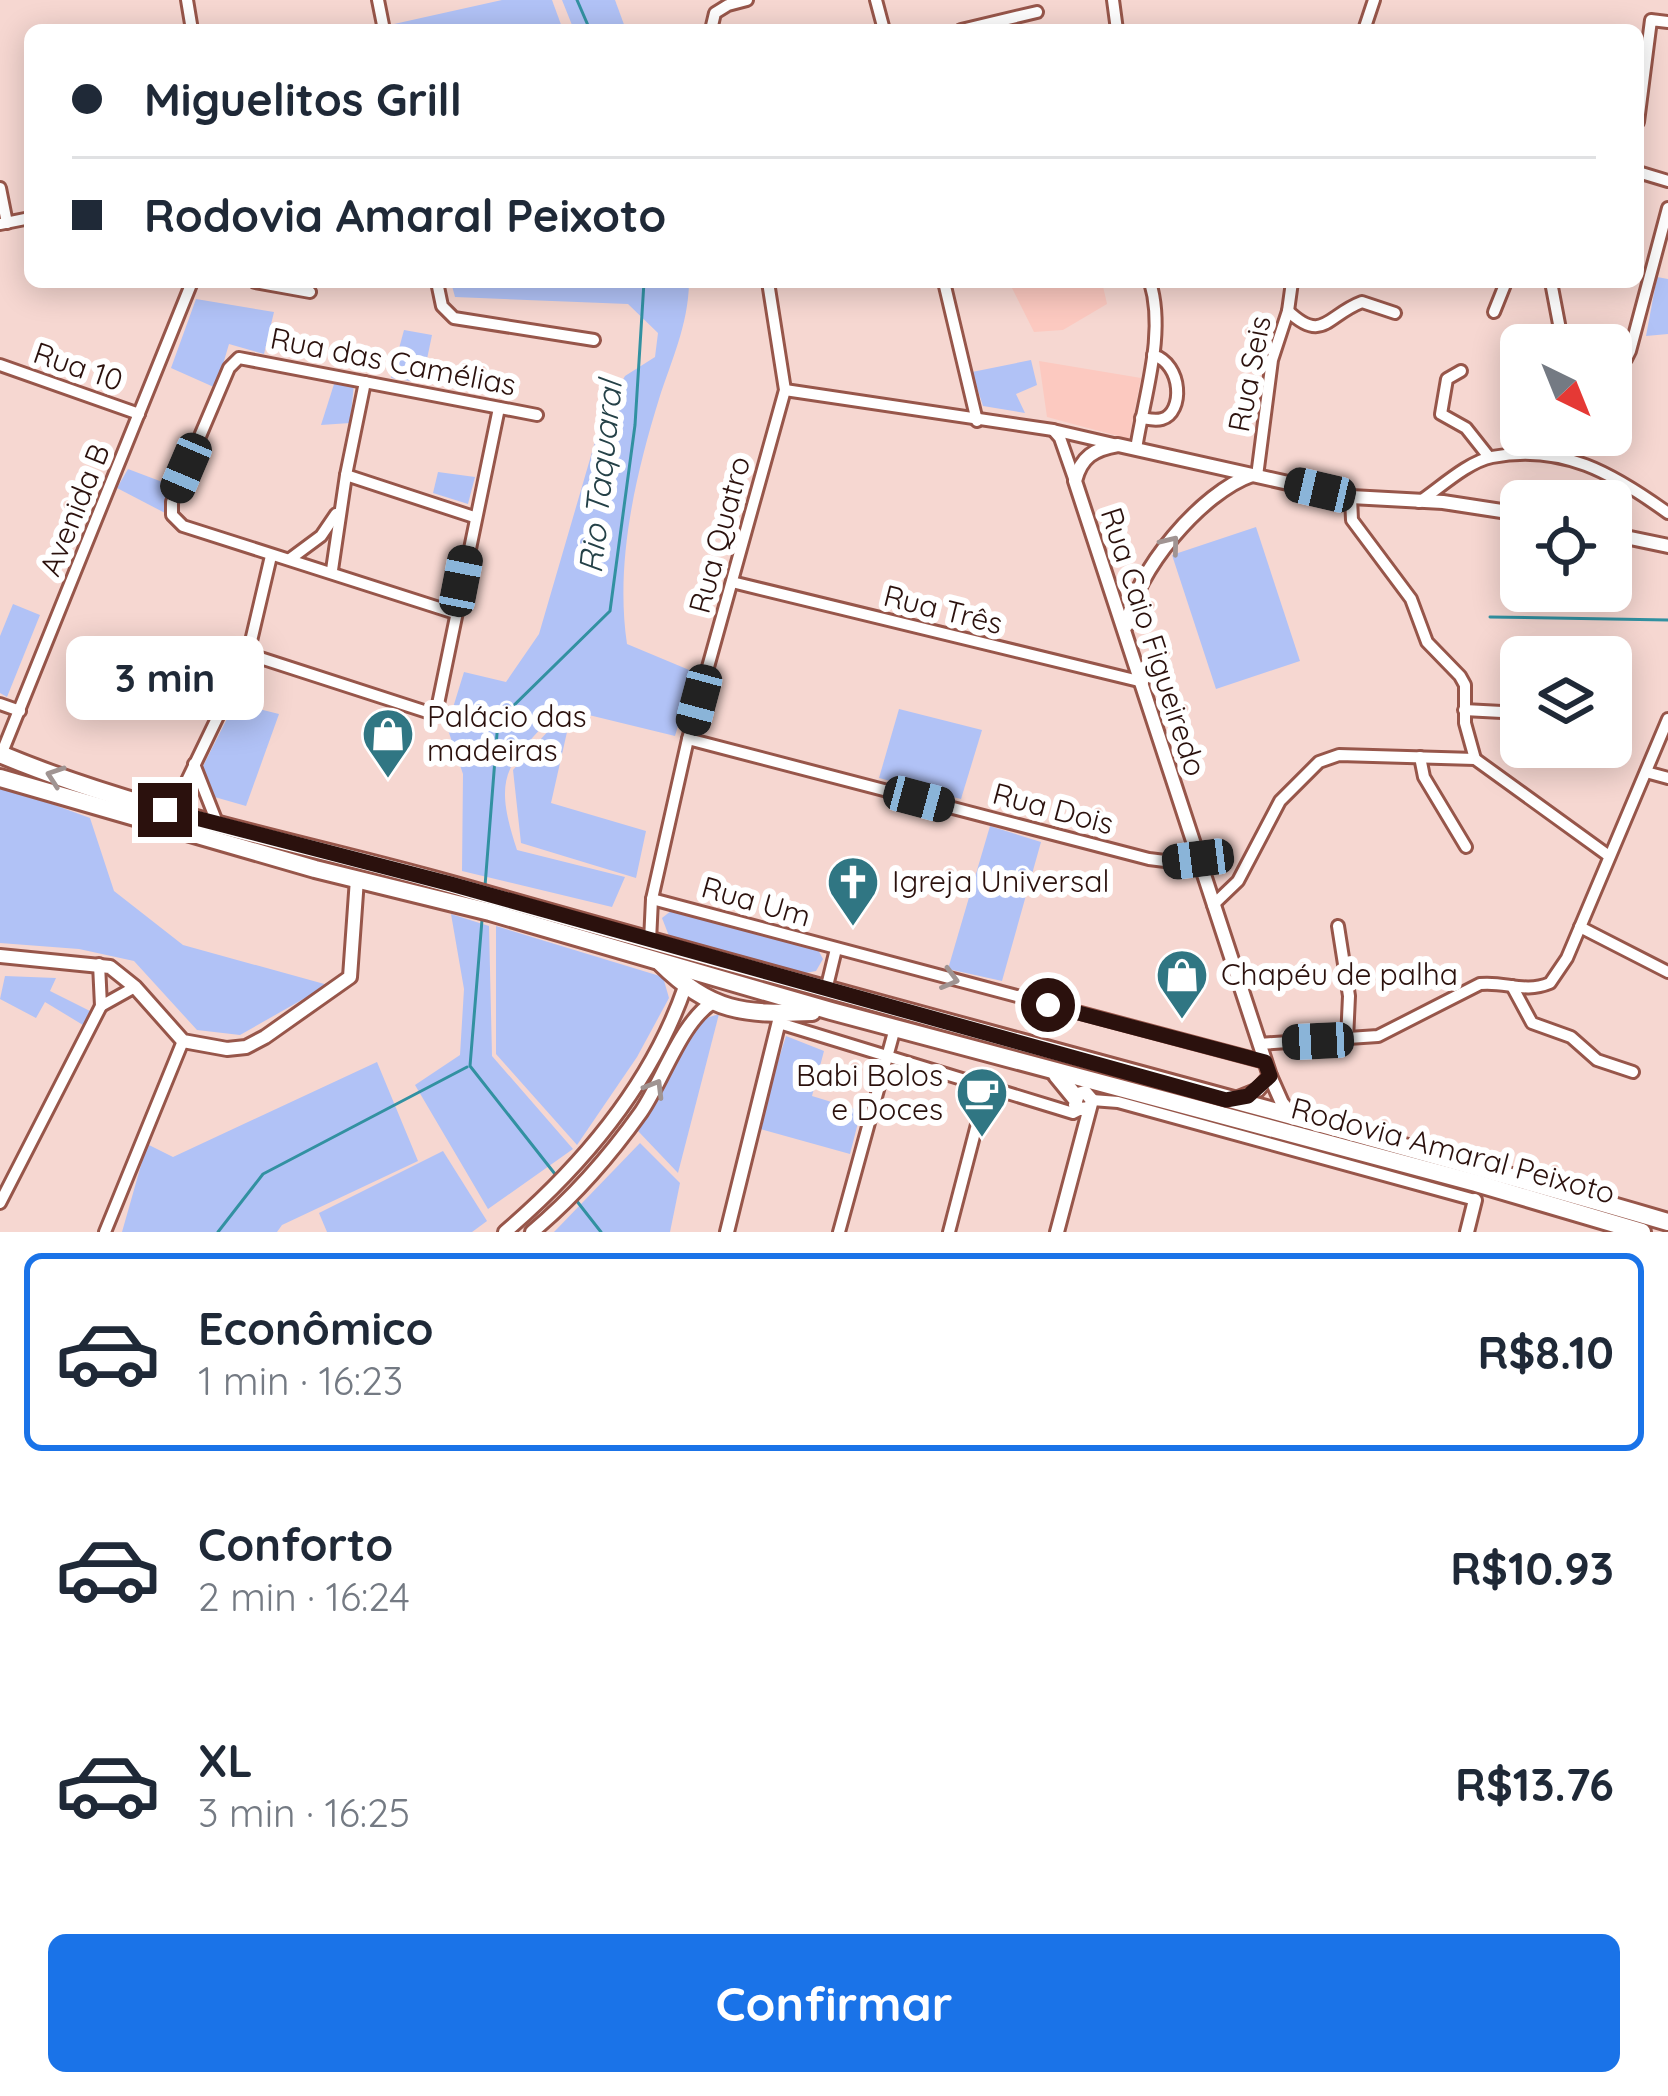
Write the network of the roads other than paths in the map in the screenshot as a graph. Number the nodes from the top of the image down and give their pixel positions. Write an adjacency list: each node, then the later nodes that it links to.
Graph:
1 (747, 0): 4 (street)
2 (1037, 12): 5 (street)
3 (1668, 22): 6 (street)
4 (712, 24)
5 (986, 24)
6 (1644, 78)
7 (0, 188): 9 (street)
8 (1668, 208): 25 (street)
9 (4, 223)
10 (191, 288): 32 (street, Avenida B)
11 (288, 288): 19 (street)
12 (438, 288): 24 (street)
13 (769, 288): 30 (street, Rua Quatro)
14 (945, 288): 35 (street)
15 (1151, 288): 26 (street)
16 (1291, 288): 20 (street, Rua Seis)
17 (1504, 288): 21 (street)
18 (1552, 288): 23 (street)
19 (310, 292)
20 (1288, 311): 22 (street); 43 (street, Rua Seis)
21 (1494, 312)
22 (1395, 313)
23 (1559, 324)
24 (594, 340)
25 (1632, 343)
26 (1153, 355): 34 (street); 34 (street)
27 (0, 365): 32 (street, Rua 10)
28 (1461, 371): 41 (street)
29 (365, 382): 31 (street, Rua das Camélias); 44 (street); 55 (street, Rua das Camélias)
30 (785, 391): 35 (street); 58 (street, Rua Quatro)
31 (499, 408): 33 (street, Rua das Camélias); 52 (street)
32 (140, 414): 67 (street, Avenida B)
33 (537, 416)
34 (1141, 418): 38 (street)
35 (977, 421): 36 (street)
36 (1054, 430): 37 (street); 45 (street, Rua Caio Figueiredo)
37 (1118, 445): 38 (street); 45 (street)
38 (1136, 448): 42 (street)
39 (1513, 456): 41 (street)
40 (1565, 456): 51 (street)
41 (1489, 457): 48 (street)
42 (1220, 468): 43 (street); 46 (street)
43 (1255, 475): 46 (street); 47 (street)
44 (346, 476): 49 (street); 52 (street)
45 (1075, 481): 59 (street, Rua Caio Figueiredo)
46 (1221, 490): 60 (street, one-way to 46)
47 (1351, 497): 48 (street); 66 (street)
48 (1418, 503): 50 (street)
49 (340, 506): 56 (street); 57 (street)
50 (1500, 511)
51 (1668, 513)
52 (474, 517): 61 (street)
53 (1632, 538): 54 (street)
54 (1668, 546)
55 (271, 556): 56 (street); 63 (street)
56 (290, 559): 57 (street)
57 (332, 571): 61 (street)
58 (732, 582): 64 (street, Rua Três); 70 (street, Rua Quatro)
59 (1115, 603): 60 (street); 62 (street, Rua Caio Figueiredo)
60 (1131, 605): 62 (street)
61 (455, 613): 63 (street)
62 (1127, 631): 64 (street, Rua Caio Figueiredo)
63 (248, 654): 75 (street)
64 (1143, 682): 83 (street, Rua Caio Figueiredo)
65 (0, 704): 67 (street)
66 (1464, 710): 68 (street); 74 (street)
67 (20, 711): 72 (street, Avenida B)
68 (1500, 712)
69 (1668, 719): 71 (street)
70 (688, 739): 83 (street, Rua Dois); 86 (street, Rua Quatro)
71 (1662, 752): 76 (street)
72 (1, 754): 79 (highway, Rodovia Amaral Peixoto, one-way to 72)
73 (1420, 758): 74 (street); 81 (street); 88 (street)
74 (1475, 759): 82 (street)
75 (194, 764): 79 (street); 80 (street)
76 (1646, 772): 78 (street); 82 (street)
77 (0, 778): 84 (highway, Rodovia Amaral Peixoto)
78 (1668, 778)
79 (165, 810): 80 (highway, Rodovia Amaral Peixoto)
80 (218, 825): 85 (highway, Rodovia Amaral Peixoto)
81 (1466, 847)
82 (1609, 856): 90 (street)
83 (1198, 859): 88 (street, Rua Caio Figueiredo)
84 (357, 879): 85 (highway, Rodovia Amaral Peixoto); 109 (street)
85 (449, 892): 87 (highway, Rodovia Amaral Peixoto)
86 (652, 899): 91 (street, Rua Quatro); 92 (street, Rua Um)
87 (492, 904): 91 (highway, Rodovia Amaral Peixoto); 94 (highway, Rodovia Amaral Peixoto)
88 (1213, 905): 110 (street, Rua Caio Figueiredo)
89 (1338, 926): 108 (street)
90 (1580, 927): 96 (street); 97 (street)
91 (650, 940): 100 (highway, Rodovia Amaral Peixoto)
92 (836, 949): 100 (street); 112 (street, Rua Um, one-way to 112)
93 (0, 956): 95 (street)
94 (660, 961): 99 (highway); 104 (highway, Rodovia Amaral Peixoto)
95 (98, 964): 98 (street); 102 (street)
96 (1668, 972)
97 (1512, 986): 108 (street); 114 (street)
98 (134, 987): 102 (street); 109 (street)
99 (685, 988): 101 (highway); 103 (street)
100 (826, 989): 117 (highway, Rodovia Amaral Peixoto)
101 (713, 1002): 105 (street); 106 (highway)
102 (101, 1006): 121 (street)
103 (678, 1008): 105 (street); 125 (street)
104 (831, 1011): 106 (highway); 107 (highway, Rodovia Amaral Peixoto)
105 (694, 1016): 126 (street, one-way to 105)
106 (780, 1018): 111 (street); 127 (street)
107 (895, 1028): 111 (street); 113 (highway, Rodovia Amaral Peixoto)
108 (1347, 1040): 110 (street)
109 (183, 1041): 124 (street)
110 (1259, 1044): 112 (street, Rua Caio Figueiredo)
111 (886, 1054): 115 (street); 128 (street)
112 (1268, 1069): 117 (street); 119 (street, Rua Caio Figueiredo)
113 (1052, 1071): 116 (highway, Rodovia Amaral Peixoto); 118 (highway)
114 (1633, 1072)
115 (987, 1086): 118 (street); 129 (street)
116 (1123, 1089): 118 (highway); 123 (highway, Rodovia Amaral Peixoto)
117 (1226, 1100): 119 (highway, Rodovia Amaral Peixoto)
118 (1084, 1102): 120 (street); 130 (street)
119 (1294, 1118): 122 (highway, Rodovia Amaral Peixoto)
120 (1475, 1200): 131 (street)
121 (0, 1203)
122 (1668, 1222)
123 (1582, 1223): 132 (highway, Rodovia Amaral Peixoto)
124 (105, 1232)
125 (505, 1232)
126 (532, 1232)
127 (727, 1232)
128 (839, 1232)
129 (949, 1232)
130 (1057, 1232)
131 (1467, 1232)
132 (1642, 1232)

